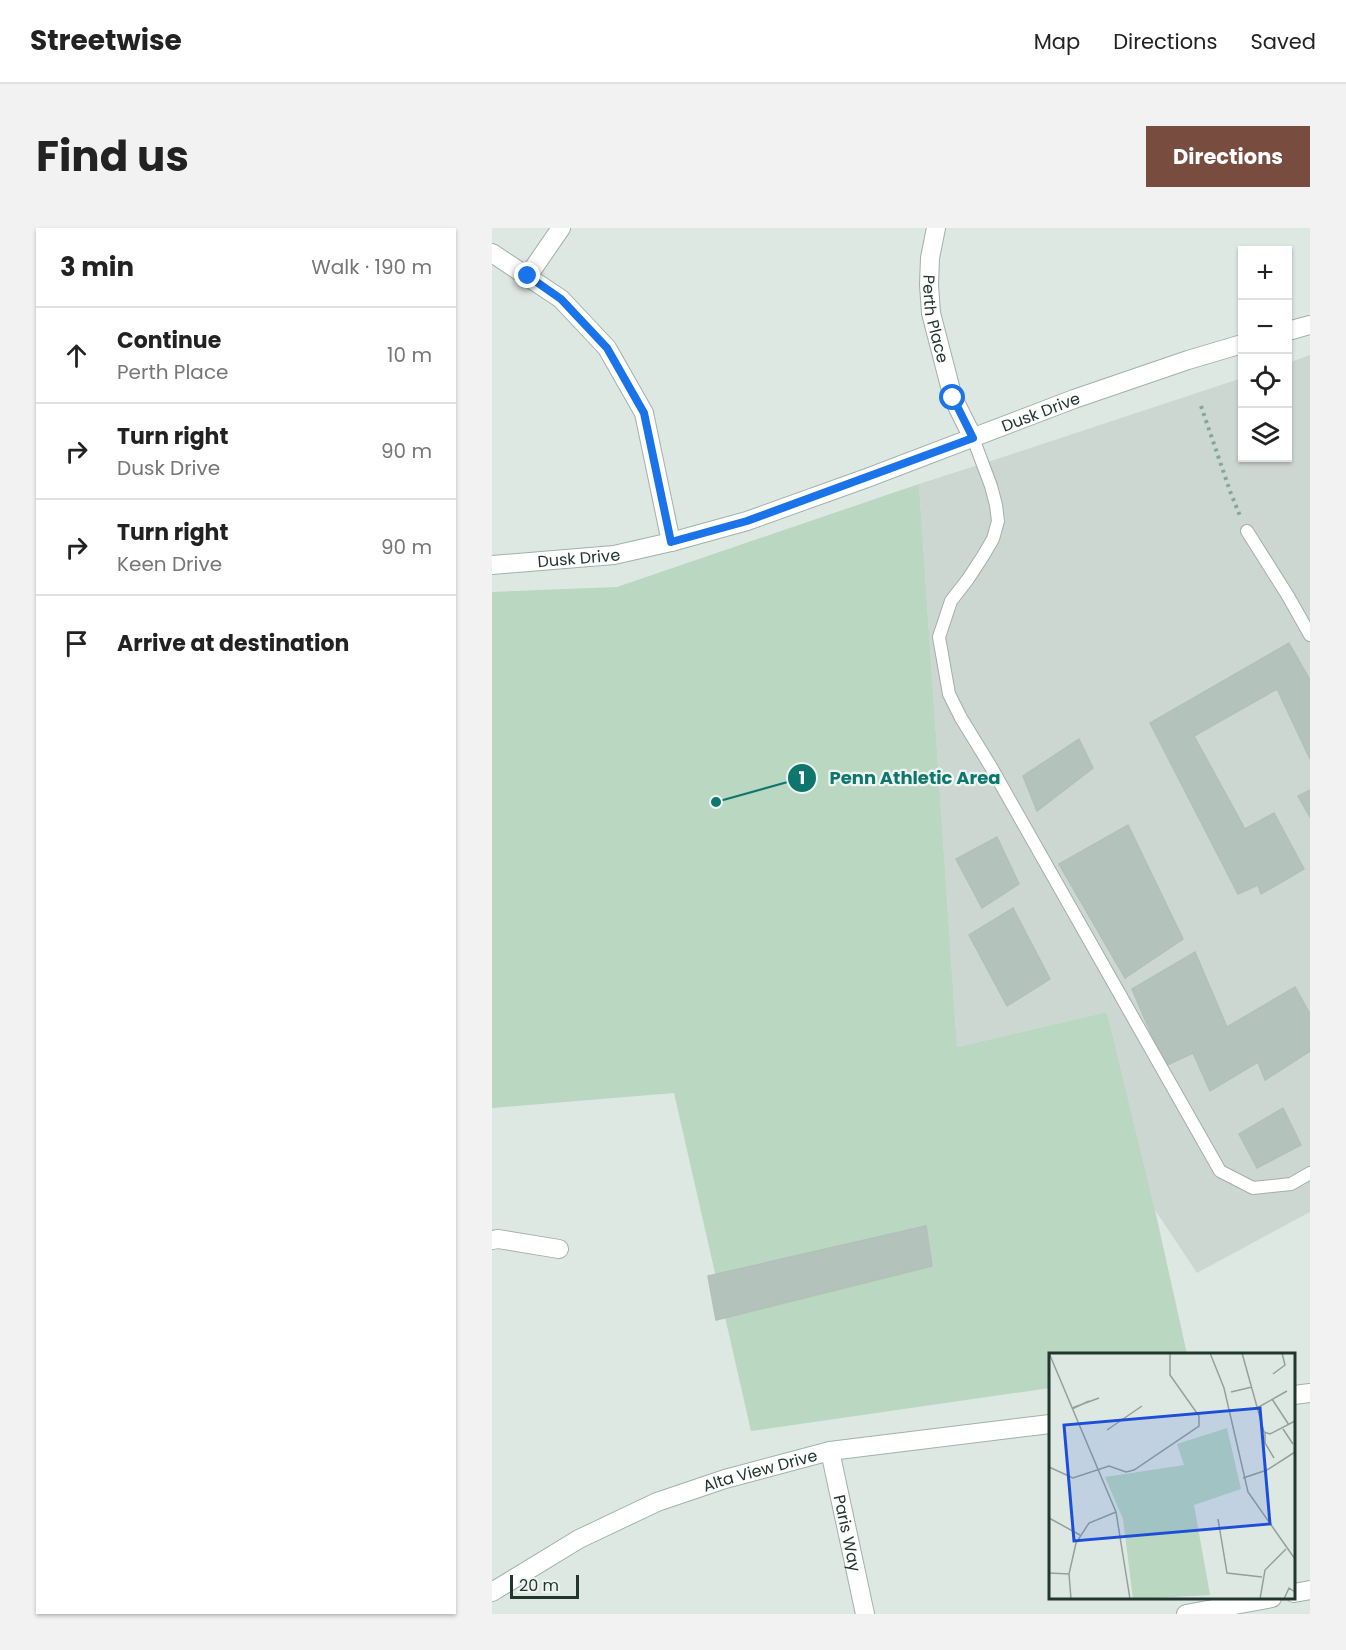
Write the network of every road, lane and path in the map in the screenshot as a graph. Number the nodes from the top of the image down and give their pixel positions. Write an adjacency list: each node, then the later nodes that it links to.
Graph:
1 (561, 228): 4 (street)
2 (936, 228): 9 (street, Perth Place)
3 (492, 253): 4 (street)
4 (528, 276): 11 (street)
5 (1310, 325): 6 (street)
6 (1292, 330)
7 (1238, 345): 9 (street, Dusk Drive)
8 (1201, 406): 10 (path)
9 (973, 438): 11 (street, Dusk Drive); 14 (lane)
10 (1247, 531): 13 (lane)
11 (671, 542): 12 (street, Dusk Drive)
12 (492, 565)
13 (1310, 635)
14 (1310, 1173)
15 (492, 1240): 16 (street)
16 (559, 1249)
17 (1310, 1393): 18 (street)
18 (1295, 1395)
19 (1049, 1424): 20 (street, Alta View Drive)
20 (830, 1451): 22 (street, Alta View Drive); 25 (street, Paris Way)
21 (1310, 1590): 23 (street)
22 (492, 1592)
23 (1295, 1593)
24 (1267, 1599): 26 (street)
25 (865, 1614)
26 (1186, 1614)

